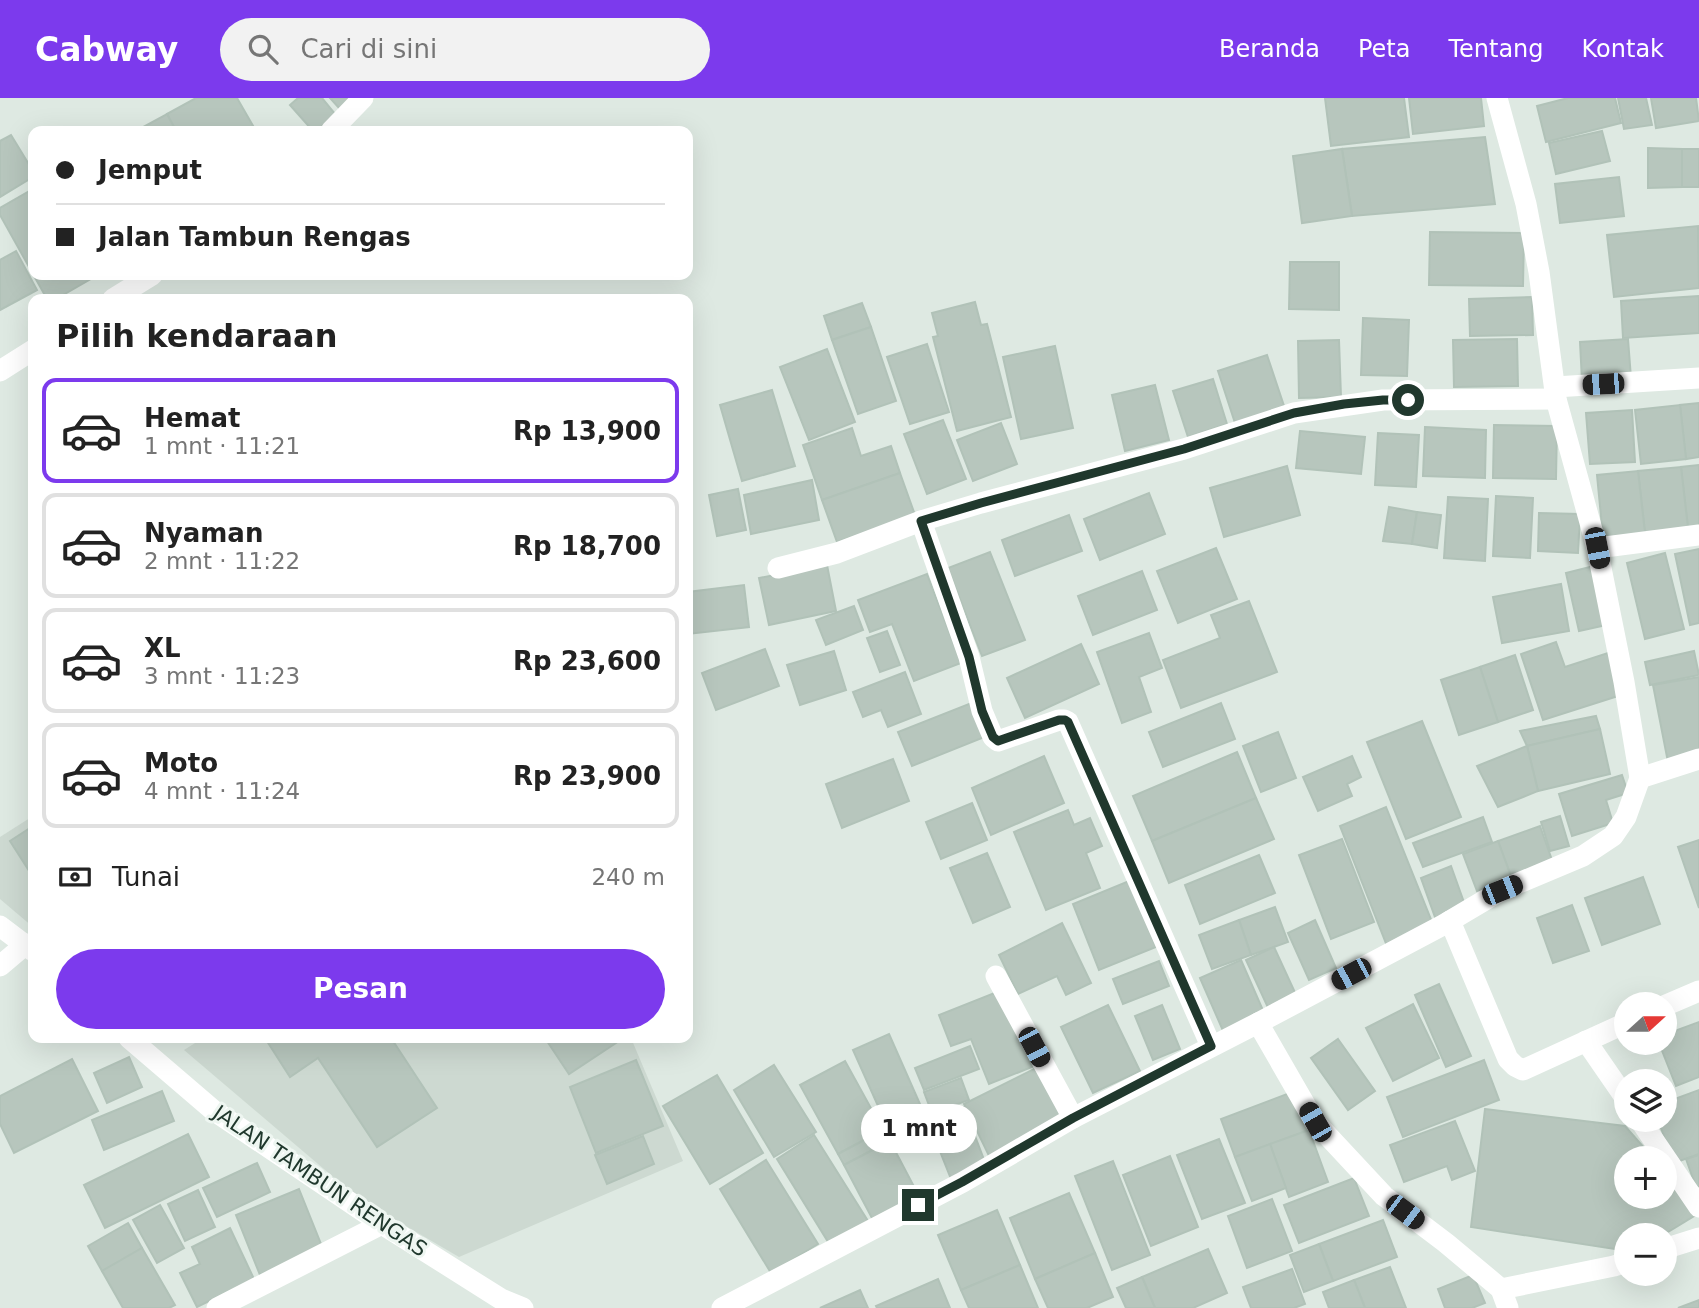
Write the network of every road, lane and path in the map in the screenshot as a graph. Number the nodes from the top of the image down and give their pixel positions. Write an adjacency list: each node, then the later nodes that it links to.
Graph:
1 (363, 98): 3 (street)
2 (1497, 98): 9 (street)
3 (336, 126)
4 (144, 280): 5 (street)
5 (121, 294)
6 (28, 353): 7 (street)
7 (0, 370)
8 (1699, 378): 9 (street)
9 (1555, 393): 10 (street); 12 (street)
10 (921, 521): 13 (street); 28 (street)
11 (1699, 535): 12 (street)
12 (1597, 548): 15 (street)
13 (778, 568)
14 (1699, 758): 15 (street)
15 (1640, 778): 16 (street)
16 (1450, 921): 24 (street); 26 (street)
17 (0, 926): 18 (street)
18 (28, 947)
19 (28, 949): 20 (street)
20 (0, 966)
21 (996, 976): 30 (street)
22 (1699, 990): 23 (street)
23 (1677, 1000)
24 (1258, 1023): 28 (street); 37 (street)
25 (1614, 1028): 26 (street)
26 (1586, 1041): 29 (street)
27 (135, 1043): 33 (street, JALAN TAMBUN RENGAS)
28 (1211, 1046): 30 (street)
29 (1614, 1082)
30 (1073, 1118): 40 (street)
31 (1648, 1132): 32 (street)
32 (1699, 1206)
33 (382, 1224): 38 (street); 39 (street, JALAN TAMBUN RENGAS)
34 (1699, 1238): 35 (street)
35 (1677, 1245)
36 (1614, 1266): 37 (street)
37 (1505, 1299)
38 (217, 1308)
39 (523, 1308)
40 (722, 1308)

